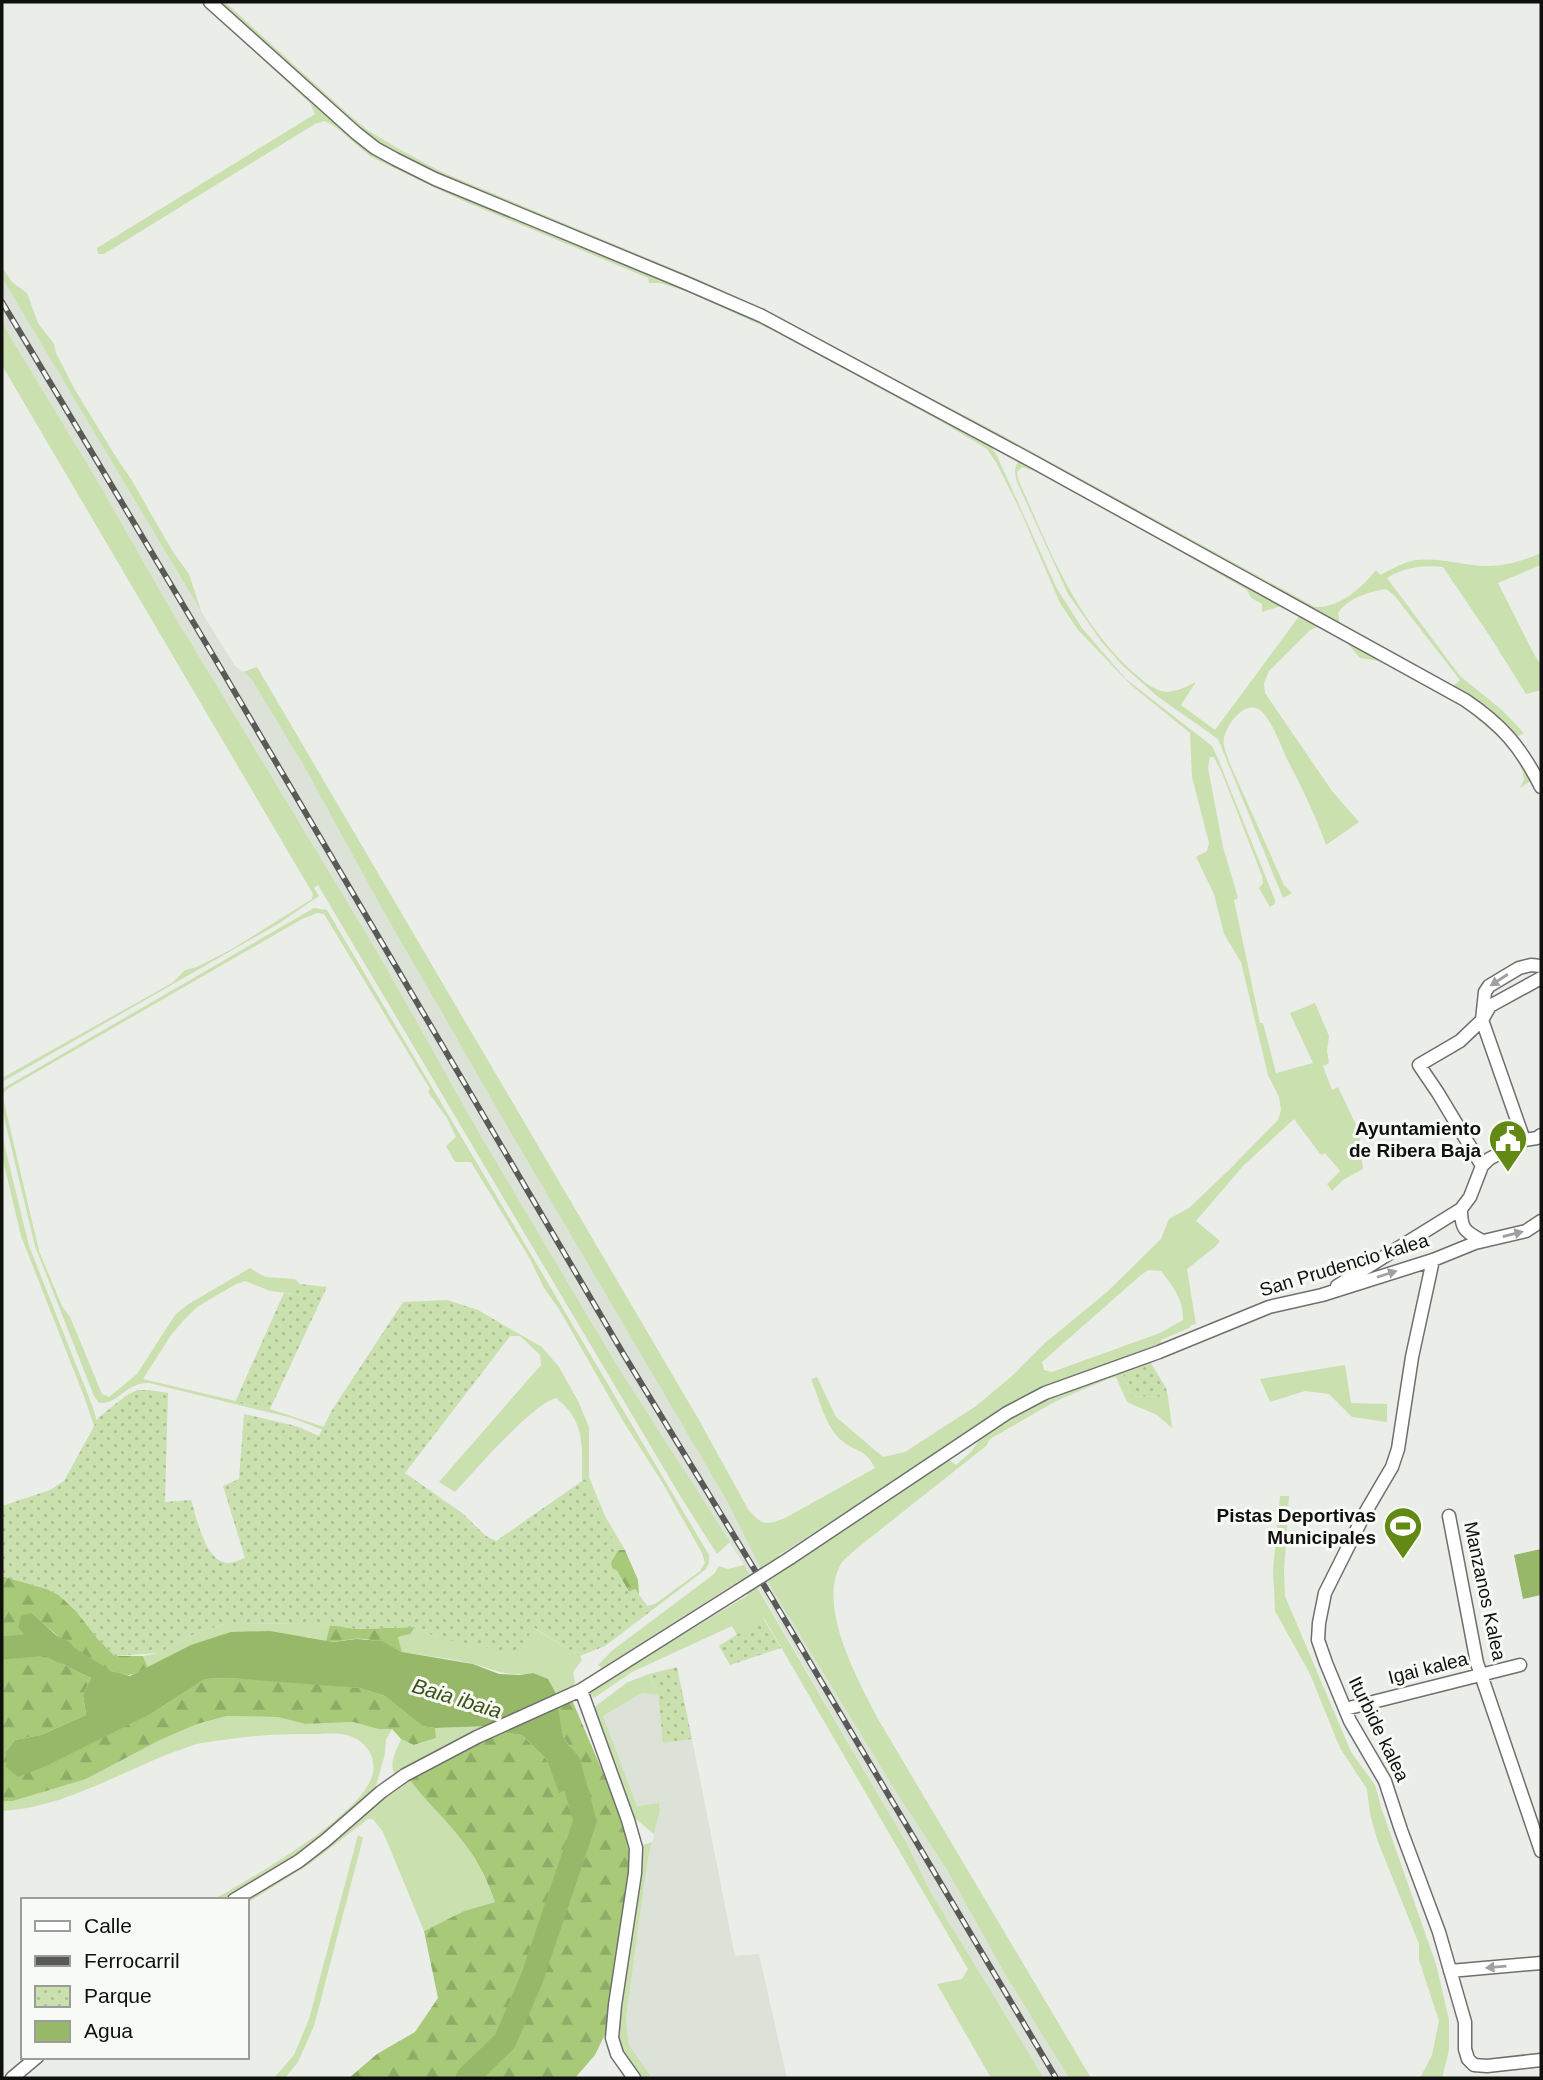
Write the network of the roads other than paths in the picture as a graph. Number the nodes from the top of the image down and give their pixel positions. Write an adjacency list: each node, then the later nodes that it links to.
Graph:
1 (210, 2): 2 (street)
2 (1541, 787)
3 (1541, 966): 5 (street, one-way to 5)
4 (1541, 978): 5 (street)
5 (1482, 1020): 7 (street); 8 (street)
6 (1541, 1135): 7 (street)
7 (1524, 1140): 8 (street)
8 (1482, 1166): 9 (street)
9 (1461, 1209): 11 (street); 13 (street)
10 (1541, 1221): 11 (street, San Prudencio kalea, one-way to 10)
11 (1482, 1241): 12 (street, San Prudencio kalea)
12 (1433, 1260): 13 (street, San Prudencio kalea, one-way to 12); 18 (street, Iturbide kalea)
13 (1322, 1295): 17 (street, San Prudencio kalea, bridge)
14 (1449, 1516): 16 (street, Manzanos Kalea)
15 (1520, 1665): 16 (street, Igai kalea)
16 (1482, 1674): 18 (street, Igai kalea); 19 (street, Manzanos Kalea)
17 (581, 1690): 21 (street, San Prudencio kalea); 27 (street)
18 (1345, 1709): 23 (street, Iturbide kalea)
19 (1536, 1822): 20 (street, Manzanos Kalea)
20 (1541, 1851)
21 (237, 1898)
22 (1541, 1963): 23 (street, one-way to 23)
23 (1450, 1971): 25 (street, Iturbide kalea)
24 (35, 2059): 26 (street)
25 (1541, 2060)
26 (12, 2078)
27 (634, 2078)

